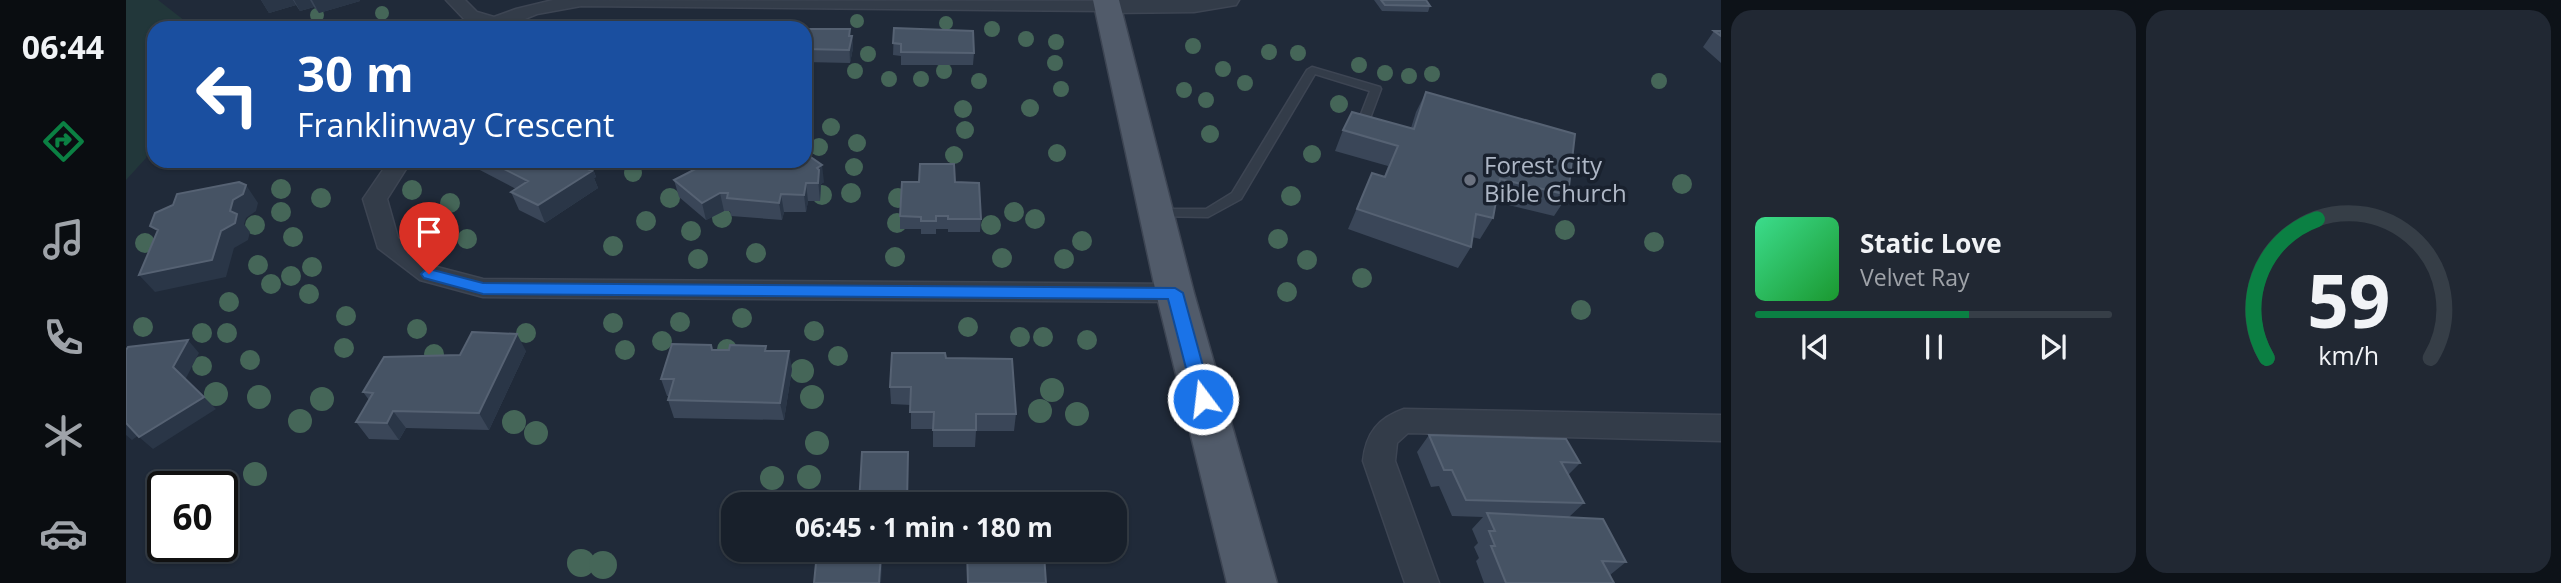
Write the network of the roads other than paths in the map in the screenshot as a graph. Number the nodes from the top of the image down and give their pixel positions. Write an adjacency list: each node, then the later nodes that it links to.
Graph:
1 (455, 0): 4 (street)
2 (1228, 0): 3 (street)
3 (1106, 3): 5 (street); 8 (main road)
4 (482, 21)
5 (506, 21)
6 (1362, 127): 8 (lane)
7 (395, 168): 9 (street)
8 (1156, 214): 9 (main road)
9 (1175, 293): 11 (main road)
10 (1721, 428): 12 (street)
11 (1252, 583)
12 (1422, 583)

